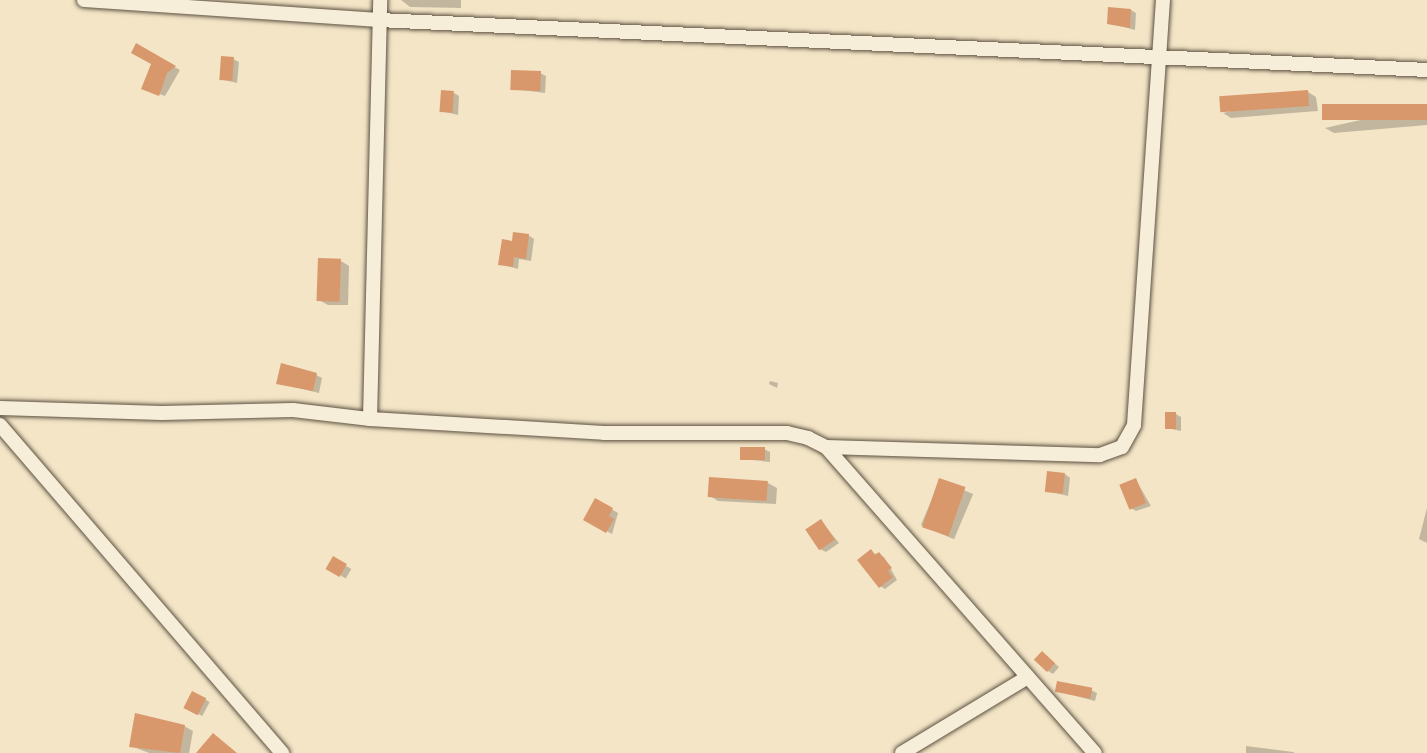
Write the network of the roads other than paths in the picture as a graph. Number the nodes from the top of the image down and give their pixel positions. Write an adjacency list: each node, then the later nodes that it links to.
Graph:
1 (84, 0): 4 (street)
2 (380, 0): 4 (street)
3 (1163, 0): 5 (street)
4 (380, 20): 5 (street); 8 (street)
5 (1158, 59): 6 (street); 10 (street)
6 (1427, 70)
7 (0, 408): 8 (street)
8 (370, 419): 10 (street)
9 (0, 425): 12 (street)
10 (826, 447): 11 (street)
11 (1028, 677): 13 (street); 14 (street)
12 (282, 753)
13 (902, 753)
14 (1095, 753)

